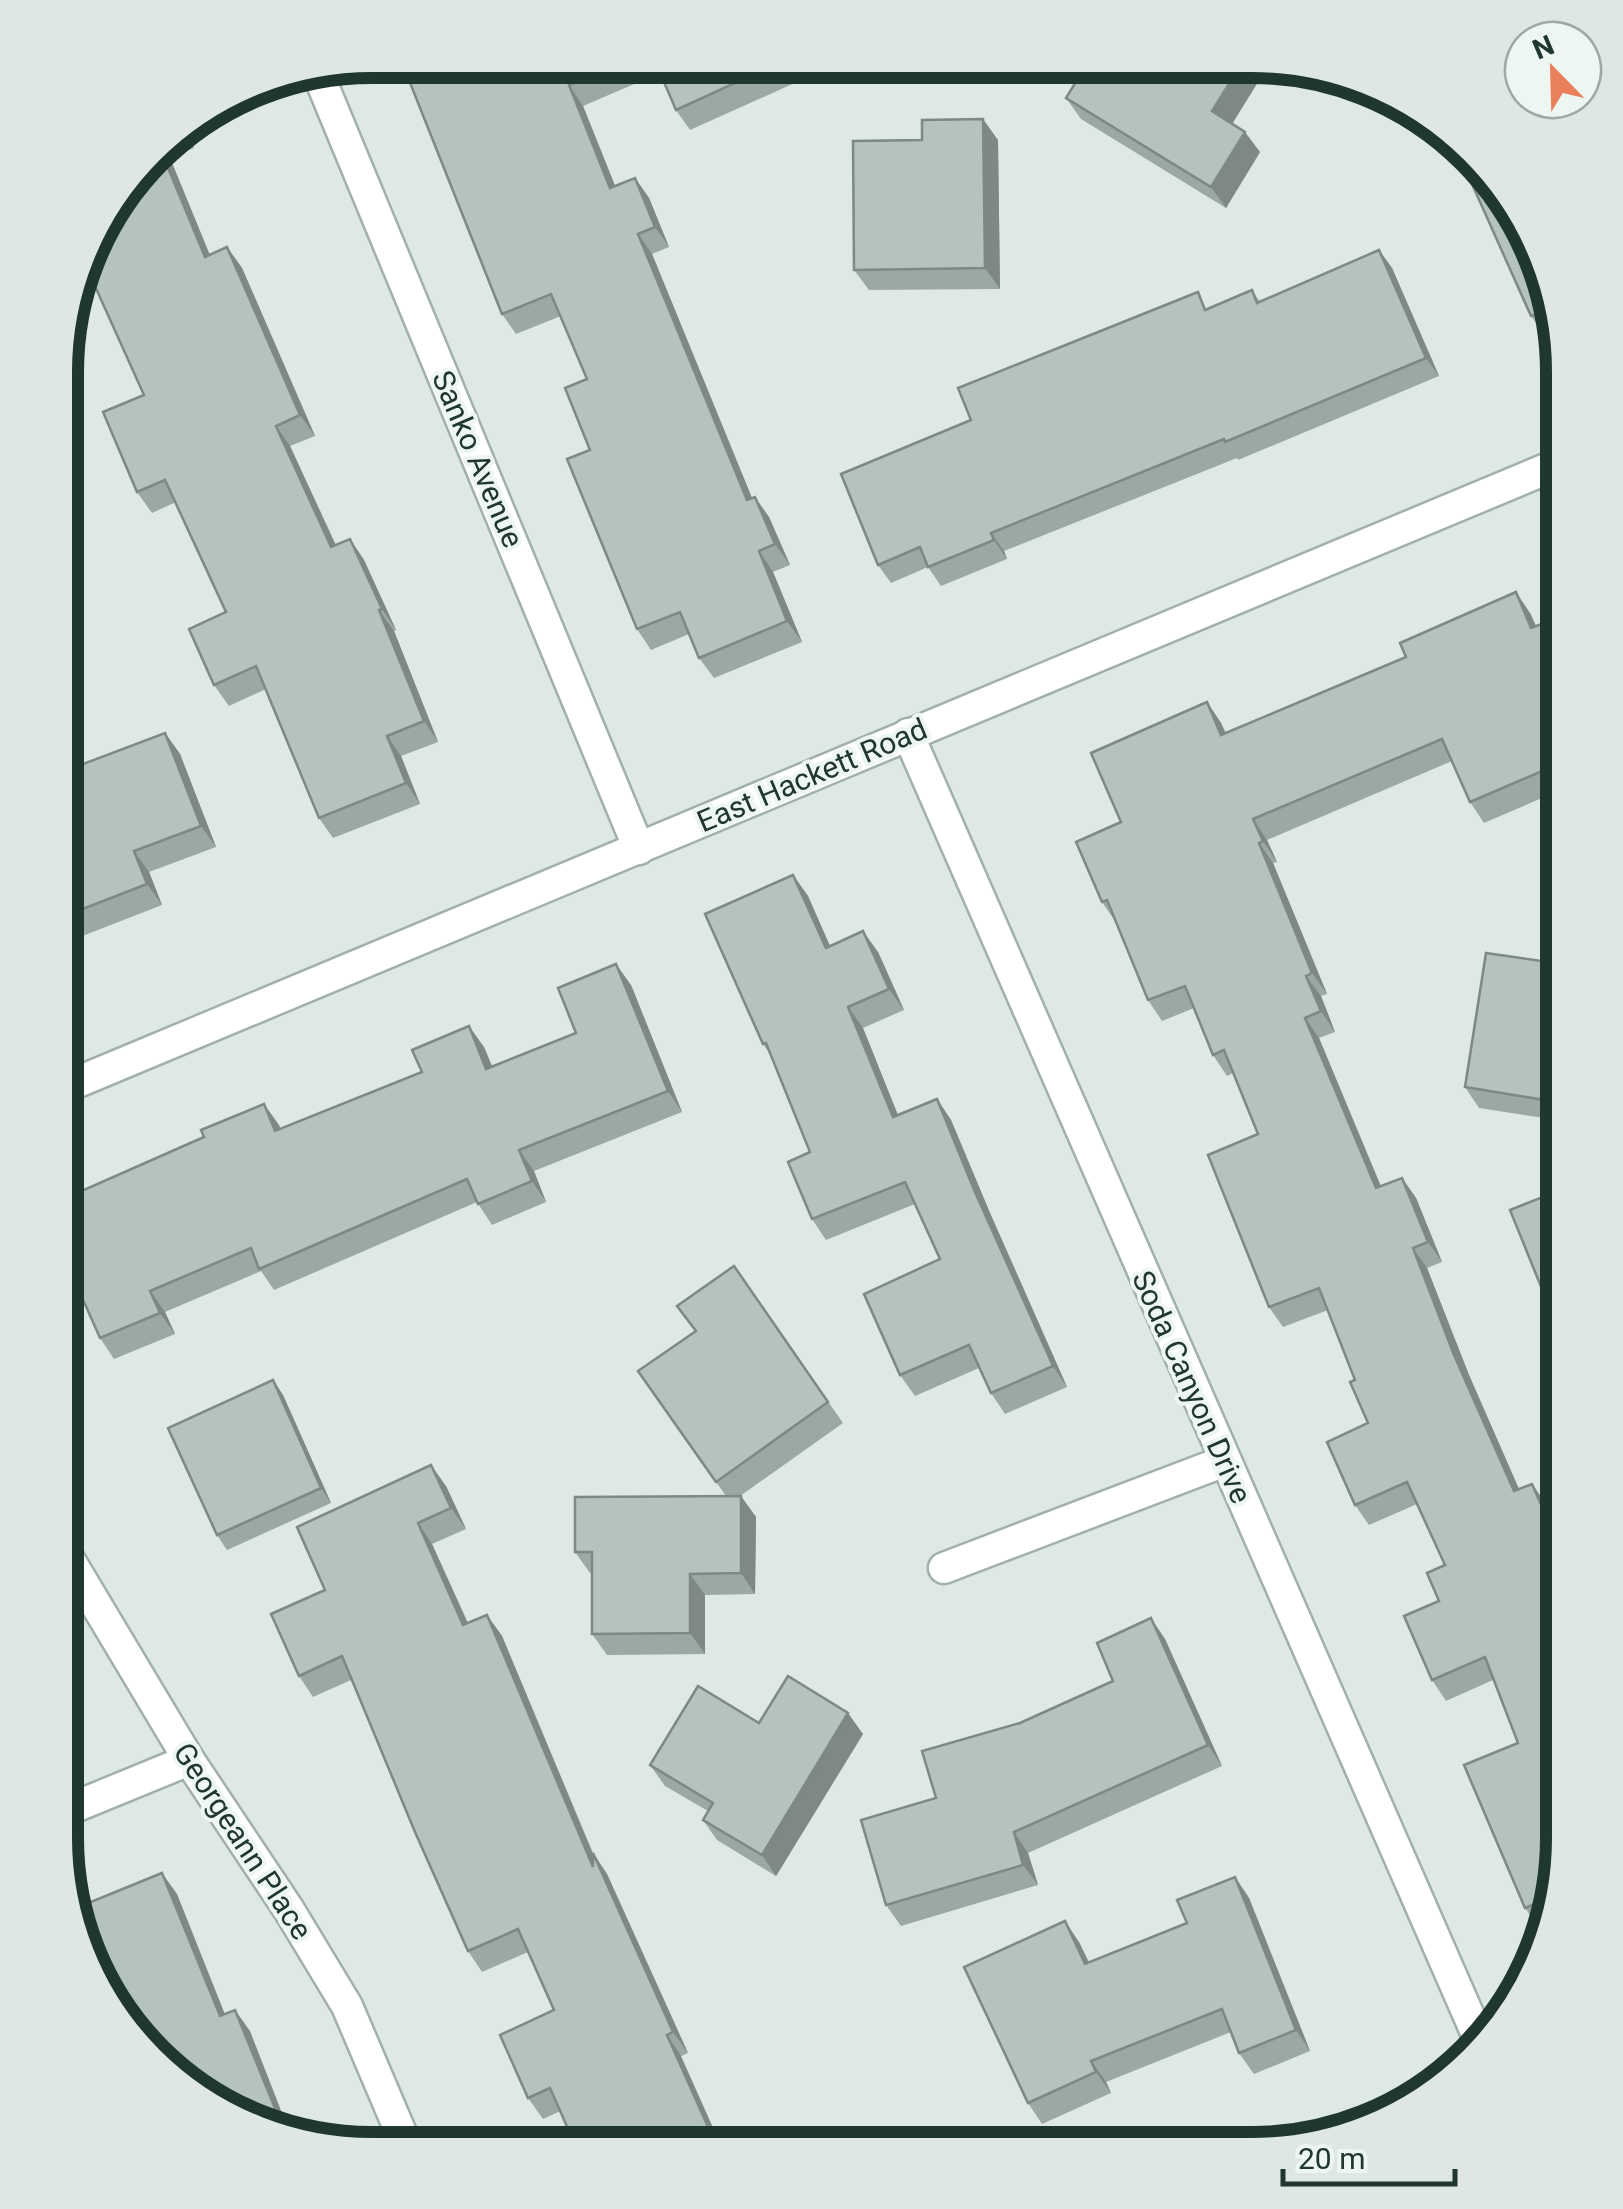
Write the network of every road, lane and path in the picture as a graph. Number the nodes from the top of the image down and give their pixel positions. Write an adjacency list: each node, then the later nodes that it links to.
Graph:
1 (321, 82): 4 (street, Sanko Avenue)
2 (1546, 469): 3 (street, East Hackett Road)
3 (908, 734): 4 (street, East Hackett Road); 6 (street, Soda Canyon Drive)
4 (640, 849): 5 (street, East Hackett Road)
5 (77, 1082)
6 (1224, 1460): 7 (street); 11 (street, Soda Canyon Drive)
7 (944, 1568)
8 (77, 1574): 9 (street, Georgeann Place)
9 (189, 1760): 10 (street); 12 (street, Georgeann Place)
10 (77, 1806)
11 (1474, 2030)
12 (401, 2132)

